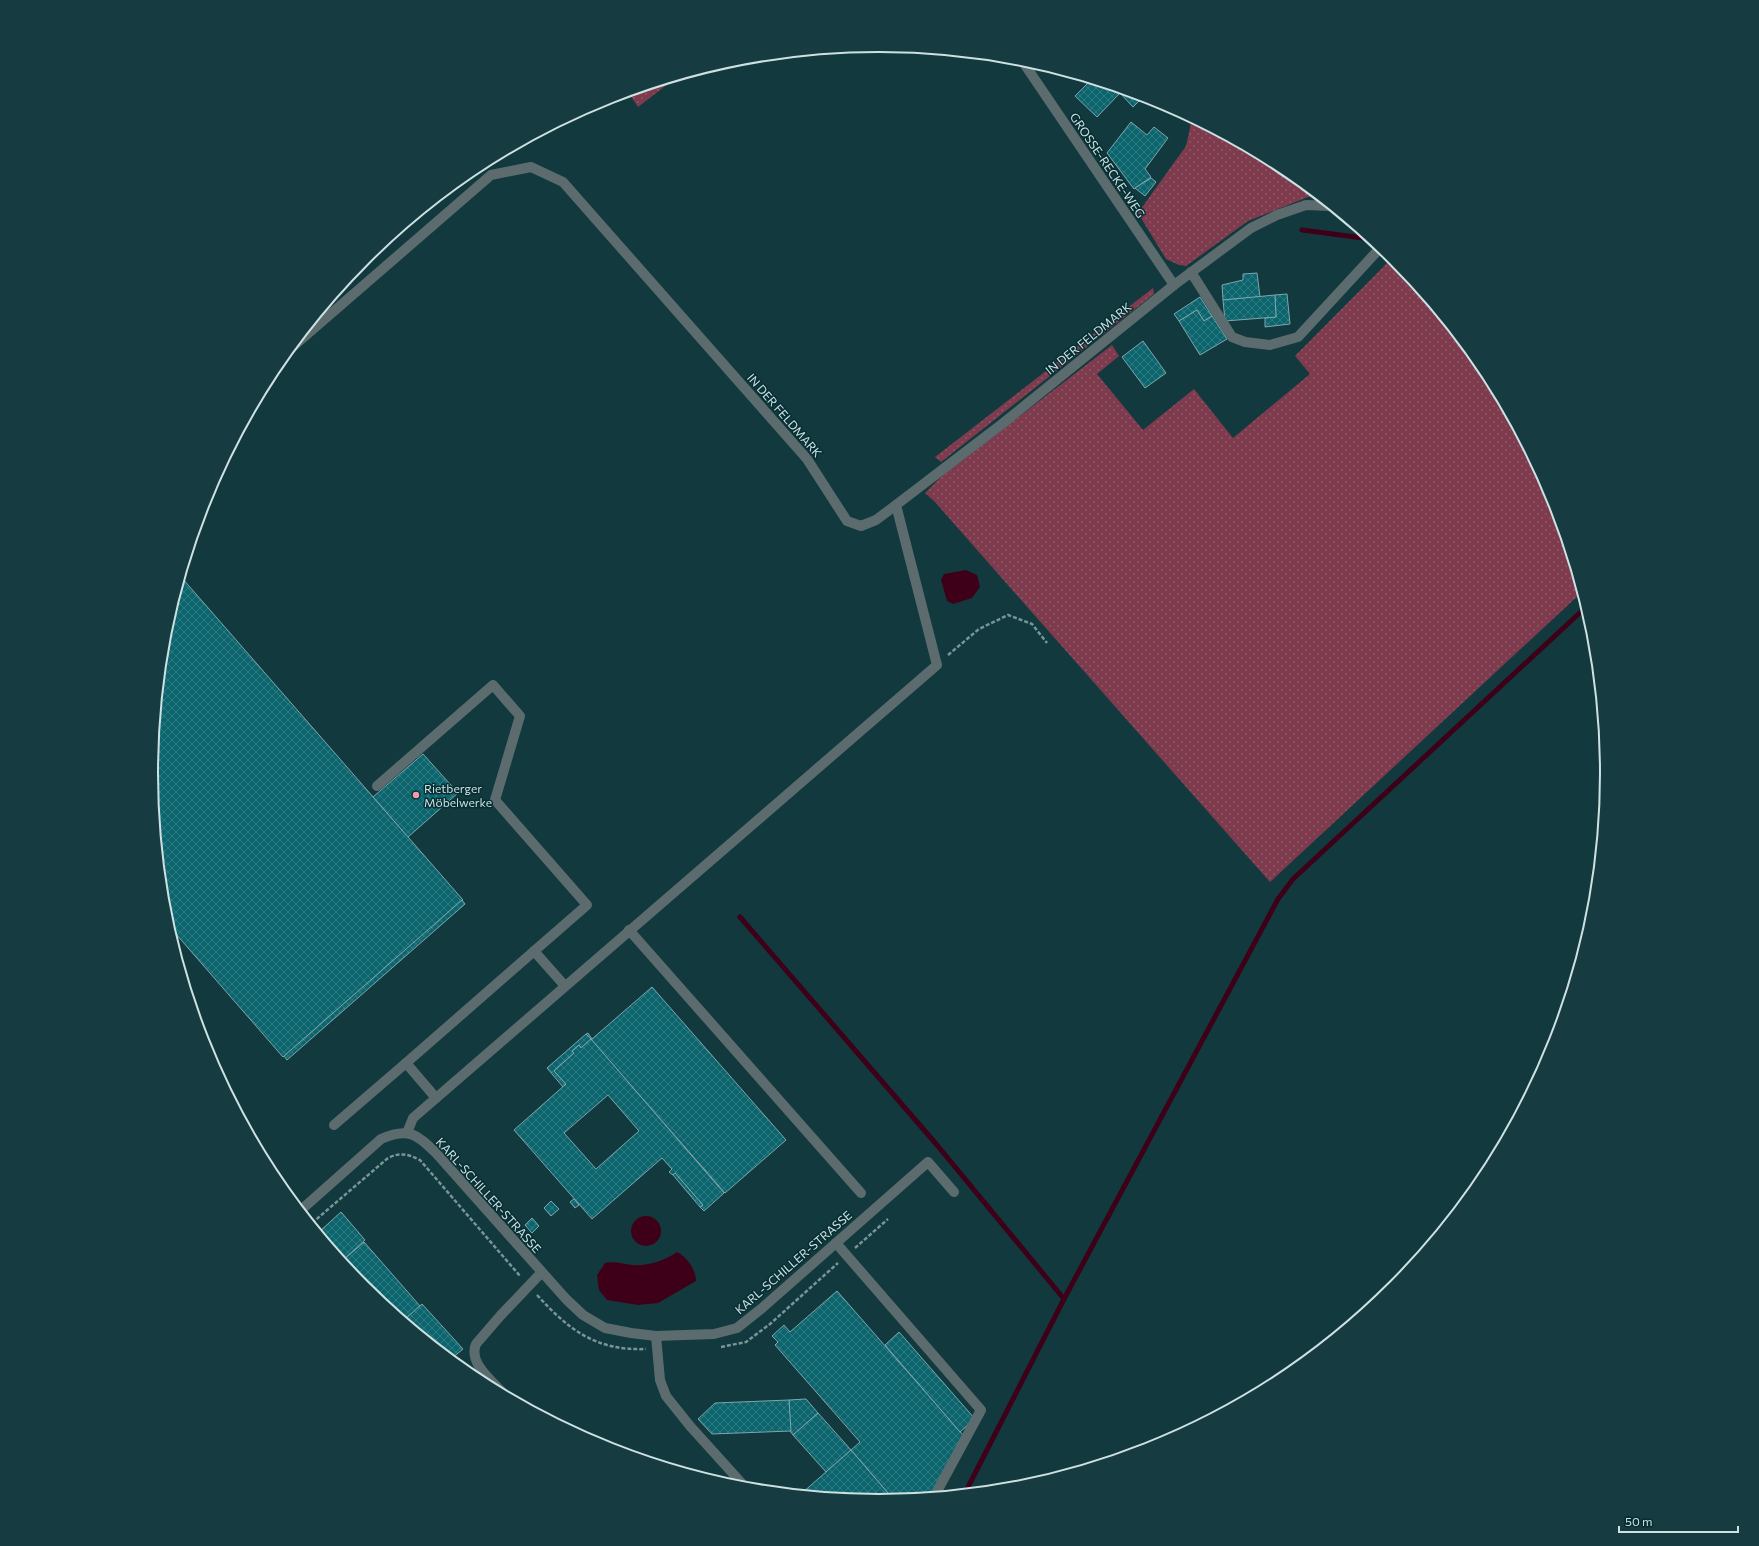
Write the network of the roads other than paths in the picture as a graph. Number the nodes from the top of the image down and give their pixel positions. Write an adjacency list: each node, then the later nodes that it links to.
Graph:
1 (1027, 68): 5 (street, GROSSE-RECKE-WEG)
2 (1324, 206): 4 (street, IN DER FELDMARK)
3 (1377, 252): 4 (street)
4 (1191, 272): 5 (street, IN DER FELDMARK)
5 (1174, 285): 7 (street, IN DER FELDMARK)
6 (306, 335): 7 (street, IN DER FELDMARK)
7 (896, 505): 9 (street)
8 (377, 786): 10 (street)
9 (629, 930): 11 (street); 17 (street)
10 (534, 950): 11 (street); 12 (street)
11 (565, 986): 13 (street)
12 (406, 1063): 13 (street); 14 (street)
13 (436, 1098): 15 (street)
14 (334, 1125)
15 (407, 1133): 18 (street); 20 (street, KARL-SCHILLER-STRASSE)
16 (954, 1192): 19 (street, KARL-SCHILLER-STRASSE)
17 (861, 1193)
18 (304, 1208)
19 (836, 1243): 21 (street, KARL-SCHILLER-STRASSE); 24 (street)
20 (541, 1273): 21 (street, KARL-SCHILLER-STRASSE); 22 (street)
21 (656, 1336): 23 (street)
22 (492, 1380)
23 (739, 1480)
24 (938, 1491)

